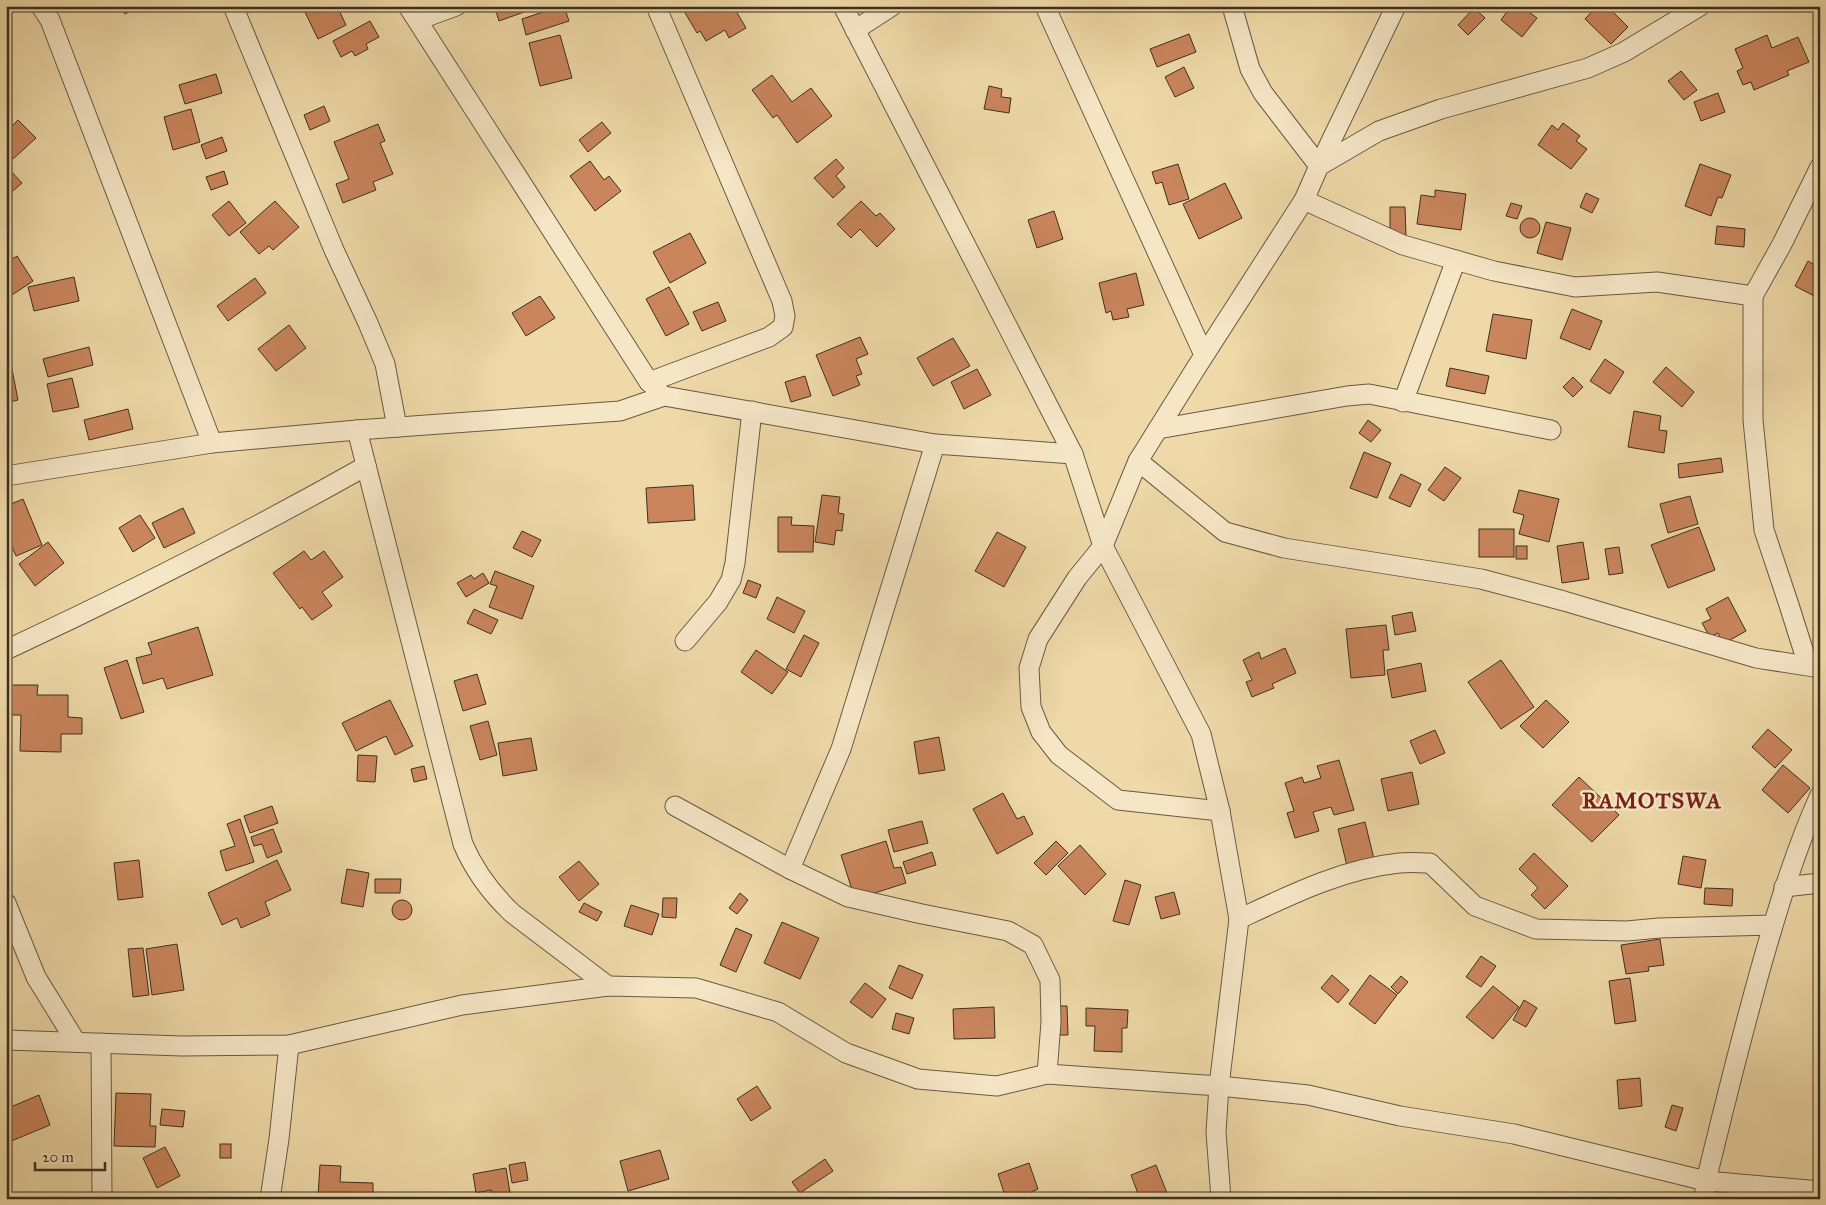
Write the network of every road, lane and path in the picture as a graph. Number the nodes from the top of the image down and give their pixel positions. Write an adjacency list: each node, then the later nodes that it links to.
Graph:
1 (40, 6): 27 (street)
2 (233, 6): 23 (street)
3 (456, 6): 11 (street)
4 (656, 6): 19 (street)
5 (843, 6): 12 (street)
6 (892, 6): 12 (street)
7 (1044, 6): 18 (street)
8 (1232, 6): 13 (street)
9 (1396, 6): 13 (street)
10 (1700, 6): 13 (street)
11 (413, 13): 19 (street)
12 (855, 30): 29 (street)
13 (1319, 166): 15 (street)
14 (1820, 167): 17 (street)
15 (1304, 200): 16 (street); 18 (street)
16 (1456, 260): 17 (street); 21 (street)
17 (1753, 296): 36 (street)
18 (1204, 355): 24 (street)
19 (649, 382): 20 (street)
20 (664, 396): 22 (street); 23 (street)
21 (1403, 402): 24 (street); 26 (street)
22 (752, 411): 28 (street); 34 (street)
23 (397, 427): 25 (street)
24 (1158, 429): 30 (street)
25 (357, 430): 27 (street); 31 (street)
26 (1551, 430)
27 (212, 443): 32 (street)
28 (935, 444): 29 (street); 40 (street)
29 (1073, 454): 33 (street)
30 (1138, 461): 33 (street); 36 (street)
31 (366, 466): 35 (street); 46 (street)
32 (6, 476)
33 (1103, 546): 39 (street); 39 (street)
34 (686, 641)
35 (6, 650)
36 (1814, 667)
37 (1820, 795): 42 (street)
38 (675, 806): 40 (street)
39 (1220, 812): 44 (street)
40 (790, 869): 51 (street)
41 (1820, 883): 42 (street)
42 (1784, 888): 45 (street)
43 (6, 903): 48 (street)
44 (1239, 919): 45 (street); 52 (street)
45 (1773, 925): 53 (street)
46 (608, 986): 50 (street); 51 (street)
47 (6, 1040): 48 (street)
48 (76, 1042): 49 (street)
49 (101, 1043): 50 (street); 55 (street)
50 (289, 1045): 56 (street)
51 (1047, 1074): 52 (street)
52 (1219, 1086): 53 (street); 57 (street)
53 (1705, 1190): 54 (street)
54 (1820, 1191)
55 (102, 1199)
56 (270, 1199)
57 (1221, 1199)

